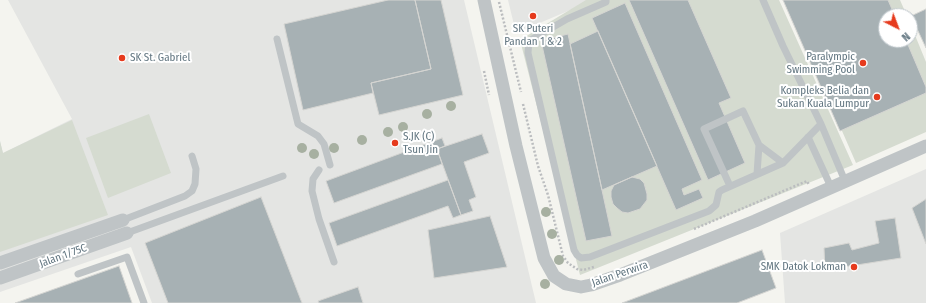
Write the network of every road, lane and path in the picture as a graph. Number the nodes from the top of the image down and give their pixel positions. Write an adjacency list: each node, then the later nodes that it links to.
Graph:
1 (484, 0): 23 (street, Jalan Perwira)
2 (499, 0): 7 (path)
3 (606, 0): 21 (lane)
4 (763, 0): 10 (lane)
5 (277, 39): 16 (lane)
6 (484, 70): 8 (path)
7 (520, 92)
8 (489, 95)
9 (523, 104): 28 (path)
10 (821, 124): 11 (lane); 20 (lane)
11 (808, 137): 15 (lane); 22 (lane)
12 (759, 145): 15 (lane); 18 (lane); 21 (lane)
13 (926, 146): 20 (street, Jalan Perwira)
14 (192, 156): 24 (lane)
15 (783, 164): 18 (lane)
16 (330, 165)
17 (319, 170): 26 (lane)
18 (757, 174): 21 (lane)
19 (282, 176): 24 (lane)
20 (845, 181): 22 (street, Jalan Perwira)
21 (730, 186)
22 (831, 187): 23 (street, Jalan Perwira)
23 (813, 195): 25 (path)
24 (125, 226): 27 (street, Jalan 1/75C); 30 (street, Jalan 1/75C)
25 (692, 230)
26 (334, 262)
27 (0, 263)
28 (598, 266)
29 (78, 274): 31 (lane)
30 (0, 278)
31 (144, 303)

